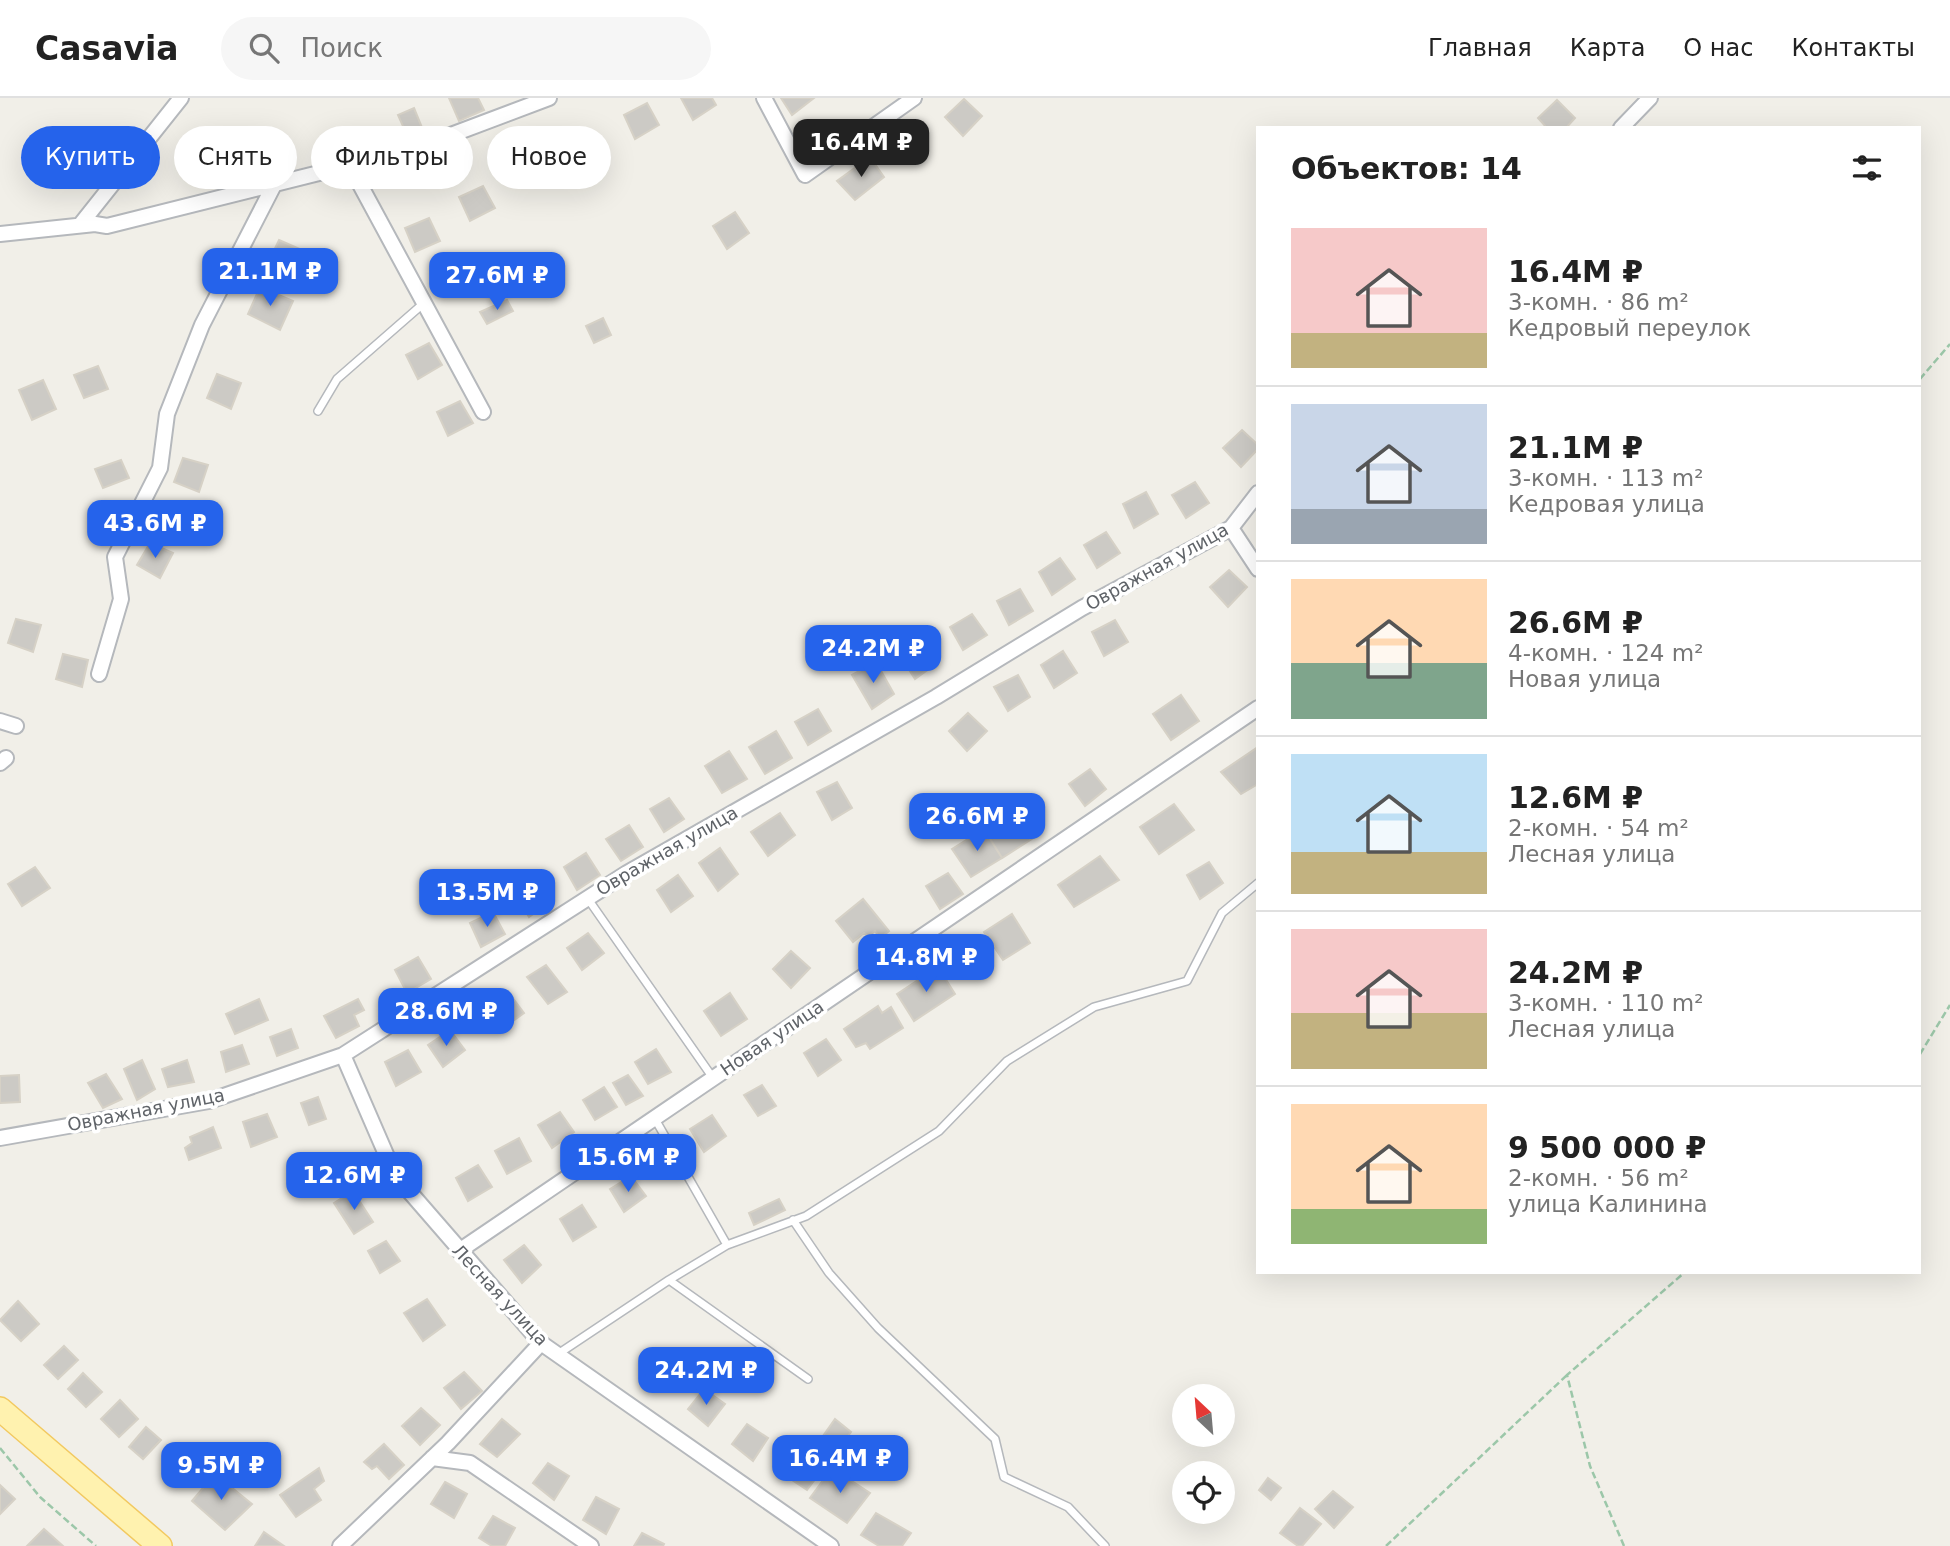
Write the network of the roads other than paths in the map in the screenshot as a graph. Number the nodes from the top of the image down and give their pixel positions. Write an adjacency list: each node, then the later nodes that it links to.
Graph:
1 (181, 98): 11 (street)
2 (549, 98): 7 (street)
3 (764, 98): 4 (street)
4 (914, 98)
5 (1650, 98): 6 (street)
6 (1623, 126)
7 (473, 127)
8 (258, 189): 11 (street)
9 (272, 189): 19 (street)
10 (362, 189): 13 (street)
11 (80, 225): 12 (street)
12 (0, 234)
13 (424, 303): 14 (lane); 15 (street)
14 (318, 411)
15 (483, 412)
16 (1256, 496): 17 (street, Овражная улица)
17 (1231, 528): 18 (street); 24 (street, Овражная улица)
18 (1256, 566)
19 (99, 674)
20 (1256, 709): 26 (street, Новая улица)
21 (0, 721): 22 (street)
22 (16, 726)
23 (1256, 885): 29 (lane)
24 (587, 898): 25 (street, Овражная улица); 26 (lane)
25 (343, 1055): 28 (street, Овражная улица); 31 (street, Лесная улица)
26 (713, 1078): 27 (street, Новая улица)
27 (654, 1118): 30 (lane); 31 (street, Новая улица)
28 (0, 1138)
29 (793, 1220): 30 (lane); 42 (lane)
30 (727, 1245): 32 (lane)
31 (459, 1251): 33 (street, Лесная улица)
32 (669, 1280): 34 (lane); 35 (lane)
33 (541, 1343): 34 (street, Лесная улица); 37 (street)
34 (558, 1355): 41 (street, Лесная улица)
35 (808, 1378)
36 (0, 1409): 38 (main road)
37 (432, 1458): 39 (street); 40 (street)
38 (160, 1546)
39 (340, 1546)
40 (591, 1546)
41 (831, 1546)
42 (1105, 1546)

